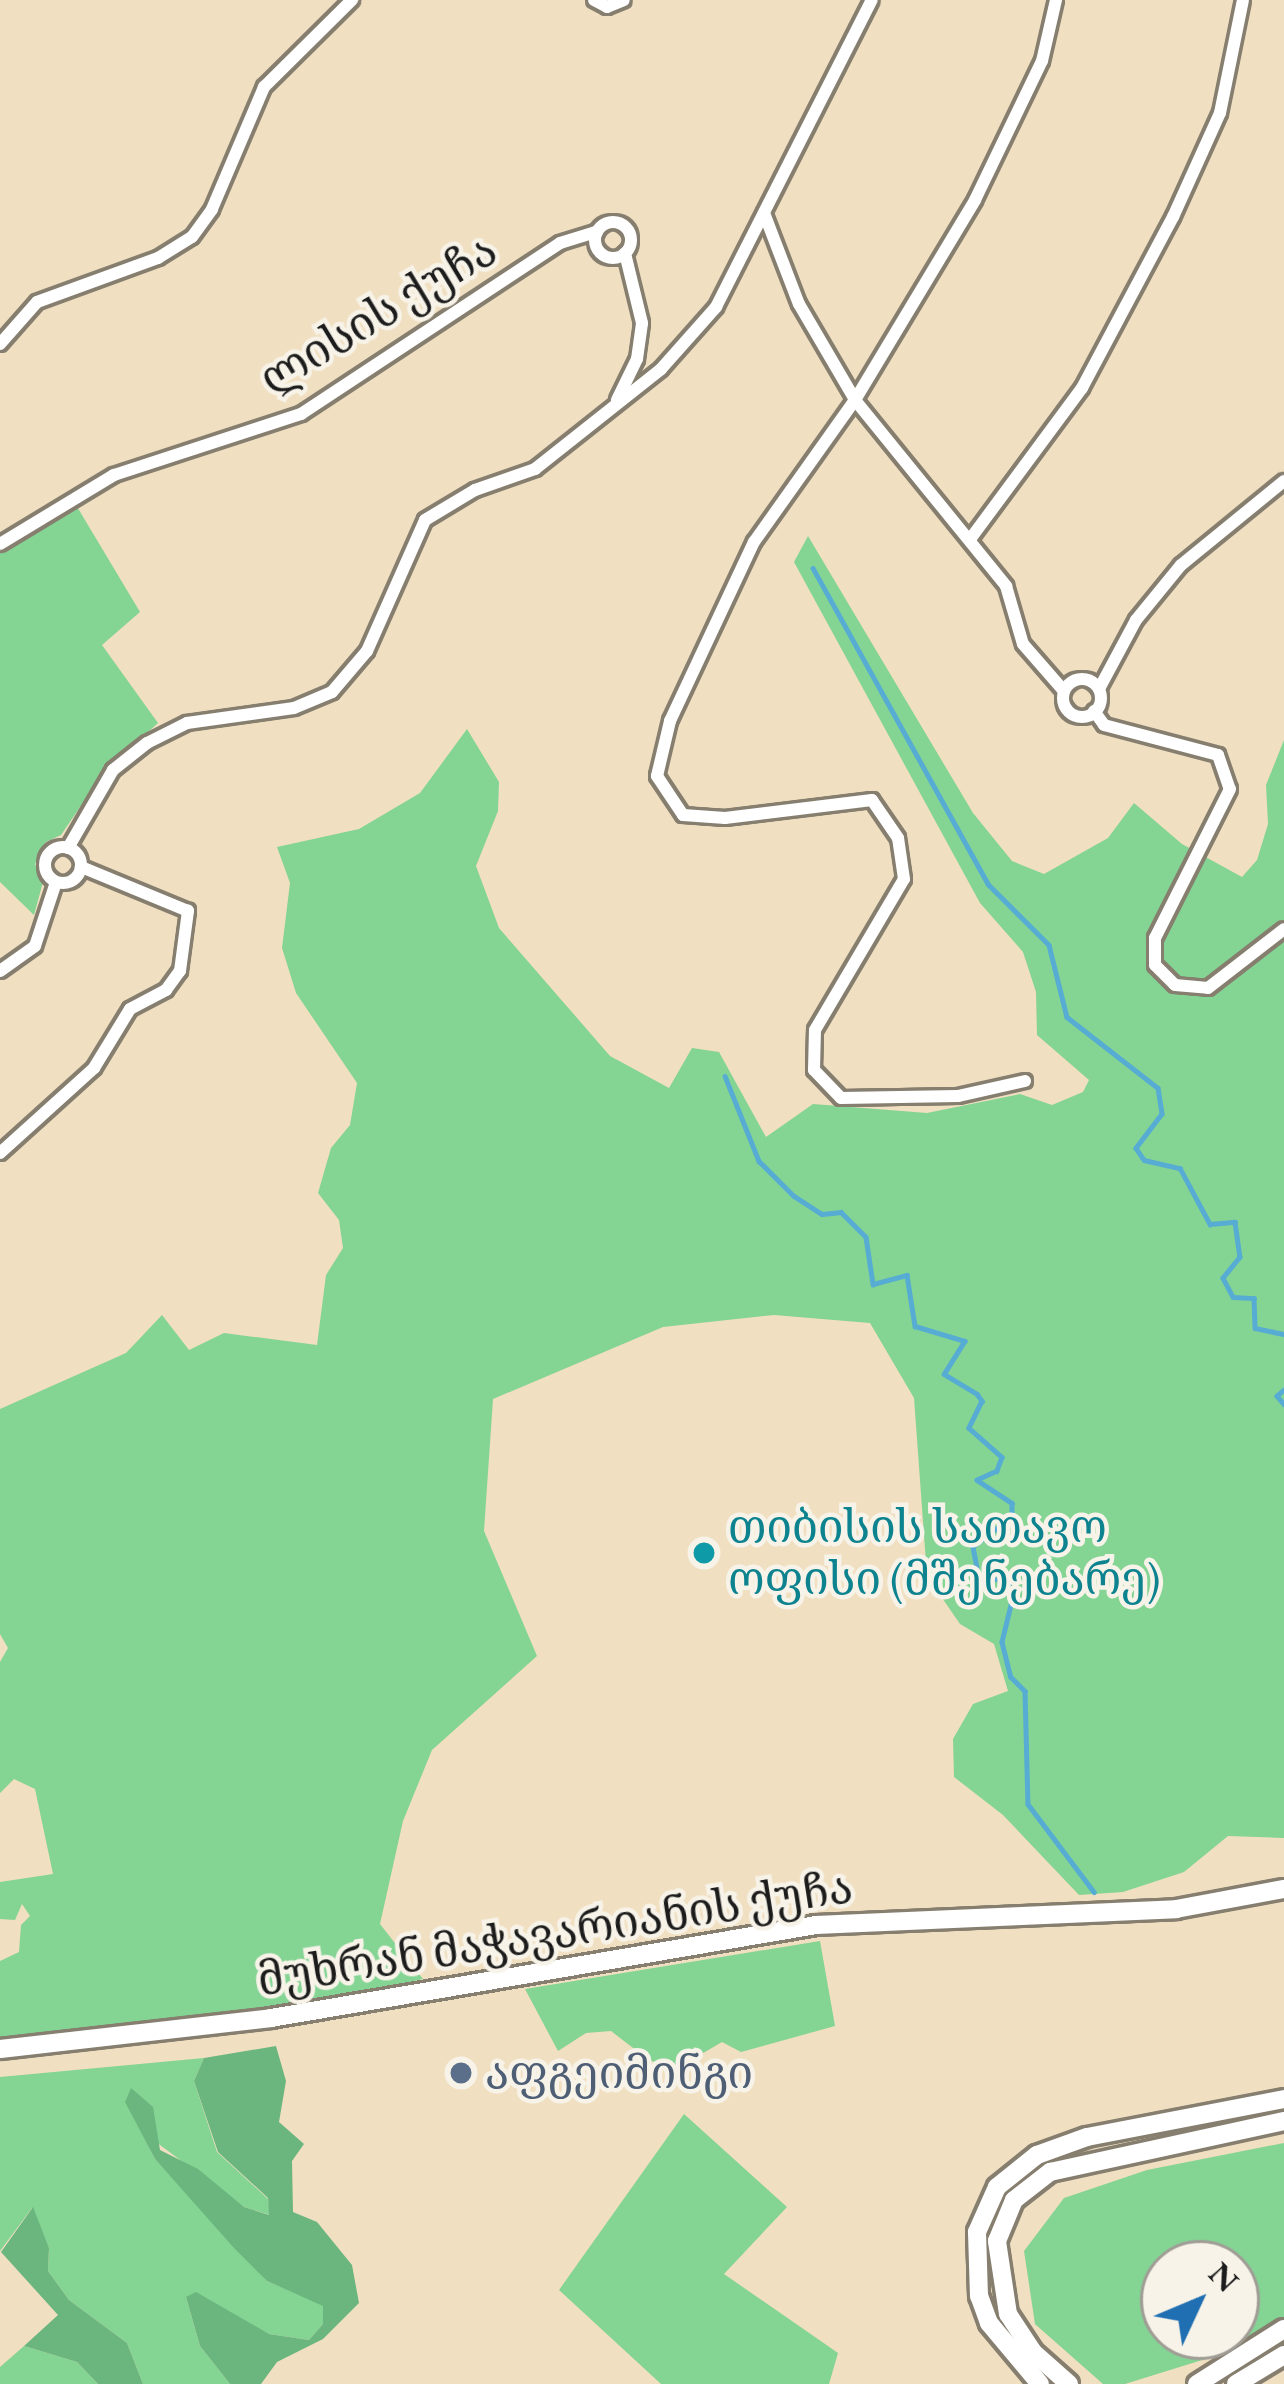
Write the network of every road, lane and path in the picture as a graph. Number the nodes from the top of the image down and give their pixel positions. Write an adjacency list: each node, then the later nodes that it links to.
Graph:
1 (352, 0): 10 (street)
2 (594, 0): 3 (street)
3 (624, 0)
4 (872, 0): 7 (street)
5 (1056, 0): 11 (street)
6 (1243, 0): 14 (street)
7 (764, 213): 11 (street); 12 (street)
8 (596, 232): 9 (street); 9 (street); 15 (street, ლისის ქუჩა)
9 (625, 253): 12 (street)
10 (0, 344)
11 (855, 400): 14 (street); 24 (street)
12 (614, 406): 19 (street)
13 (1284, 481): 16 (street)
14 (970, 538): 17 (street)
15 (0, 544)
16 (1099, 689): 17 (street); 18 (street)
17 (1064, 691): 18 (street)
18 (1094, 712): 22 (street)
19 (68, 848): 20 (street); 21 (street)
20 (81, 867): 21 (street); 25 (street)
21 (56, 882): 23 (street)
22 (1284, 929)
23 (0, 971)
24 (1024, 1081)
25 (0, 1153)
26 (1284, 1877): 29 (main road, მუხრან მაჭავარიანის ქუჩა)
27 (1284, 1889): 30 (main road, მუხრან მაჭავარიანის ქუჩა)
28 (1284, 1901): 30 (main road)
29 (1122, 1906): 30 (main road, მუხრან მაჭავარიანის ქუჩა); 31 (main road, მუხრან მაჭავარიანის ქუჩა)
30 (1176, 1909)
31 (0, 2049)
32 (1284, 2098): 36 (main road)
33 (1284, 2121): 37 (main road)
34 (1284, 2329): 38 (main road)
35 (1284, 2356): 39 (main road)
36 (1040, 2384)
37 (1070, 2384)
38 (1197, 2384)
39 (1236, 2384)

